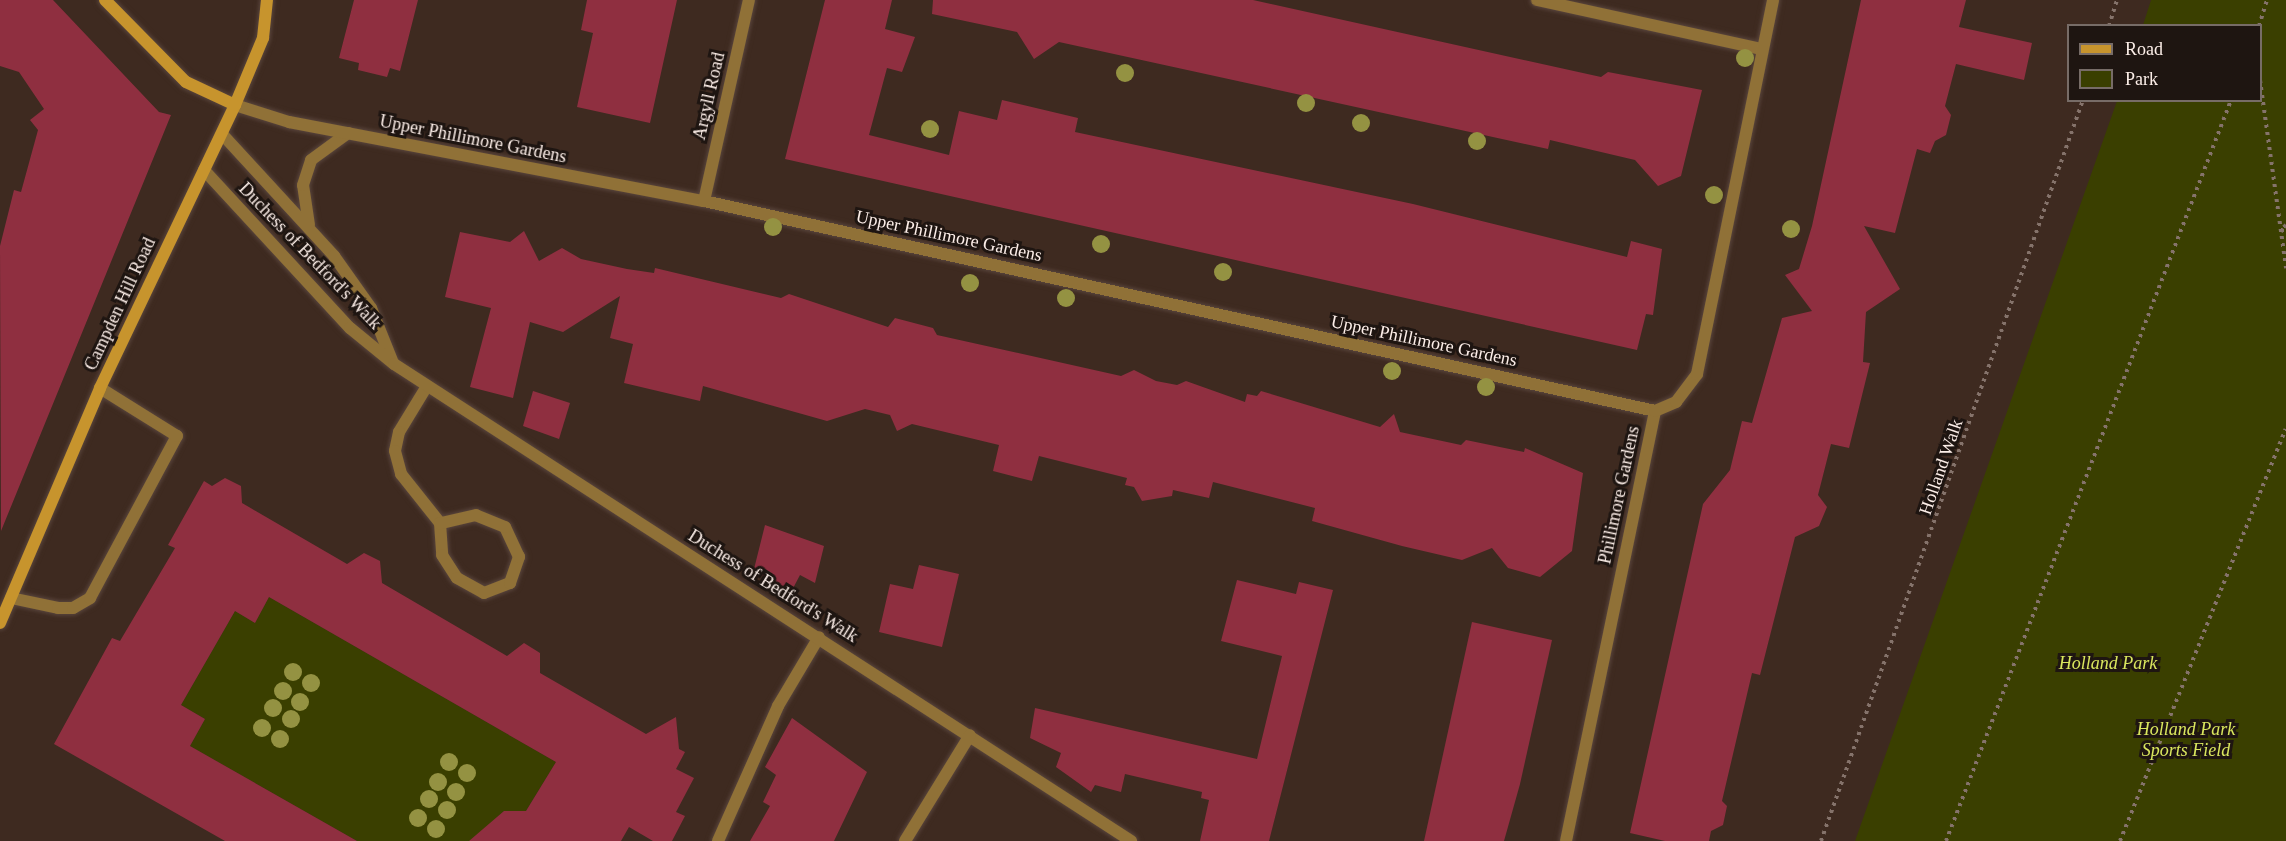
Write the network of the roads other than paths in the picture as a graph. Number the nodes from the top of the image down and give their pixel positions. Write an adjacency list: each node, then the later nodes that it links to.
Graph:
1 (105, 0): 7 (street)
2 (267, 0): 7 (street, Campden Hill Road)
3 (749, 0): 11 (street, Argyll Road)
4 (1537, 0): 6 (street)
5 (1773, 0): 6 (street, Phillimore Gardens)
6 (1762, 49): 16 (street, Phillimore Gardens)
7 (235, 105): 8 (street, Upper Phillimore Gardens); 9 (street, Campden Hill Road)
8 (348, 133): 11 (street, Upper Phillimore Gardens); 12 (street)
9 (222, 134): 10 (street, Campden Hill Road); 12 (street, Duchess of Bedford's Walk)
10 (204, 170): 13 (street, Duchess of Bedford's Walk); 15 (street, Campden Hill Road)
11 (704, 201): 16 (street, Upper Phillimore Gardens)
12 (309, 225): 13 (street, Duchess of Bedford's Walk)
13 (394, 364): 14 (street, Duchess of Bedford's Walk)
14 (427, 386): 17 (street); 20 (street, Duchess of Bedford's Walk)
15 (100, 388): 18 (street, Campden Hill Road); 18 (street)
16 (1655, 411): 25 (street, Phillimore Gardens)
17 (440, 523): 17 (street)
18 (11, 598): 19 (street, Campden Hill Road)
19 (0, 623)
20 (819, 637): 21 (street, Duchess of Bedford's Walk); 22 (street)
21 (969, 735): 23 (street); 24 (street, Duchess of Bedford's Walk)
22 (718, 841)
23 (905, 841)
24 (1131, 841)
25 (1566, 841)

